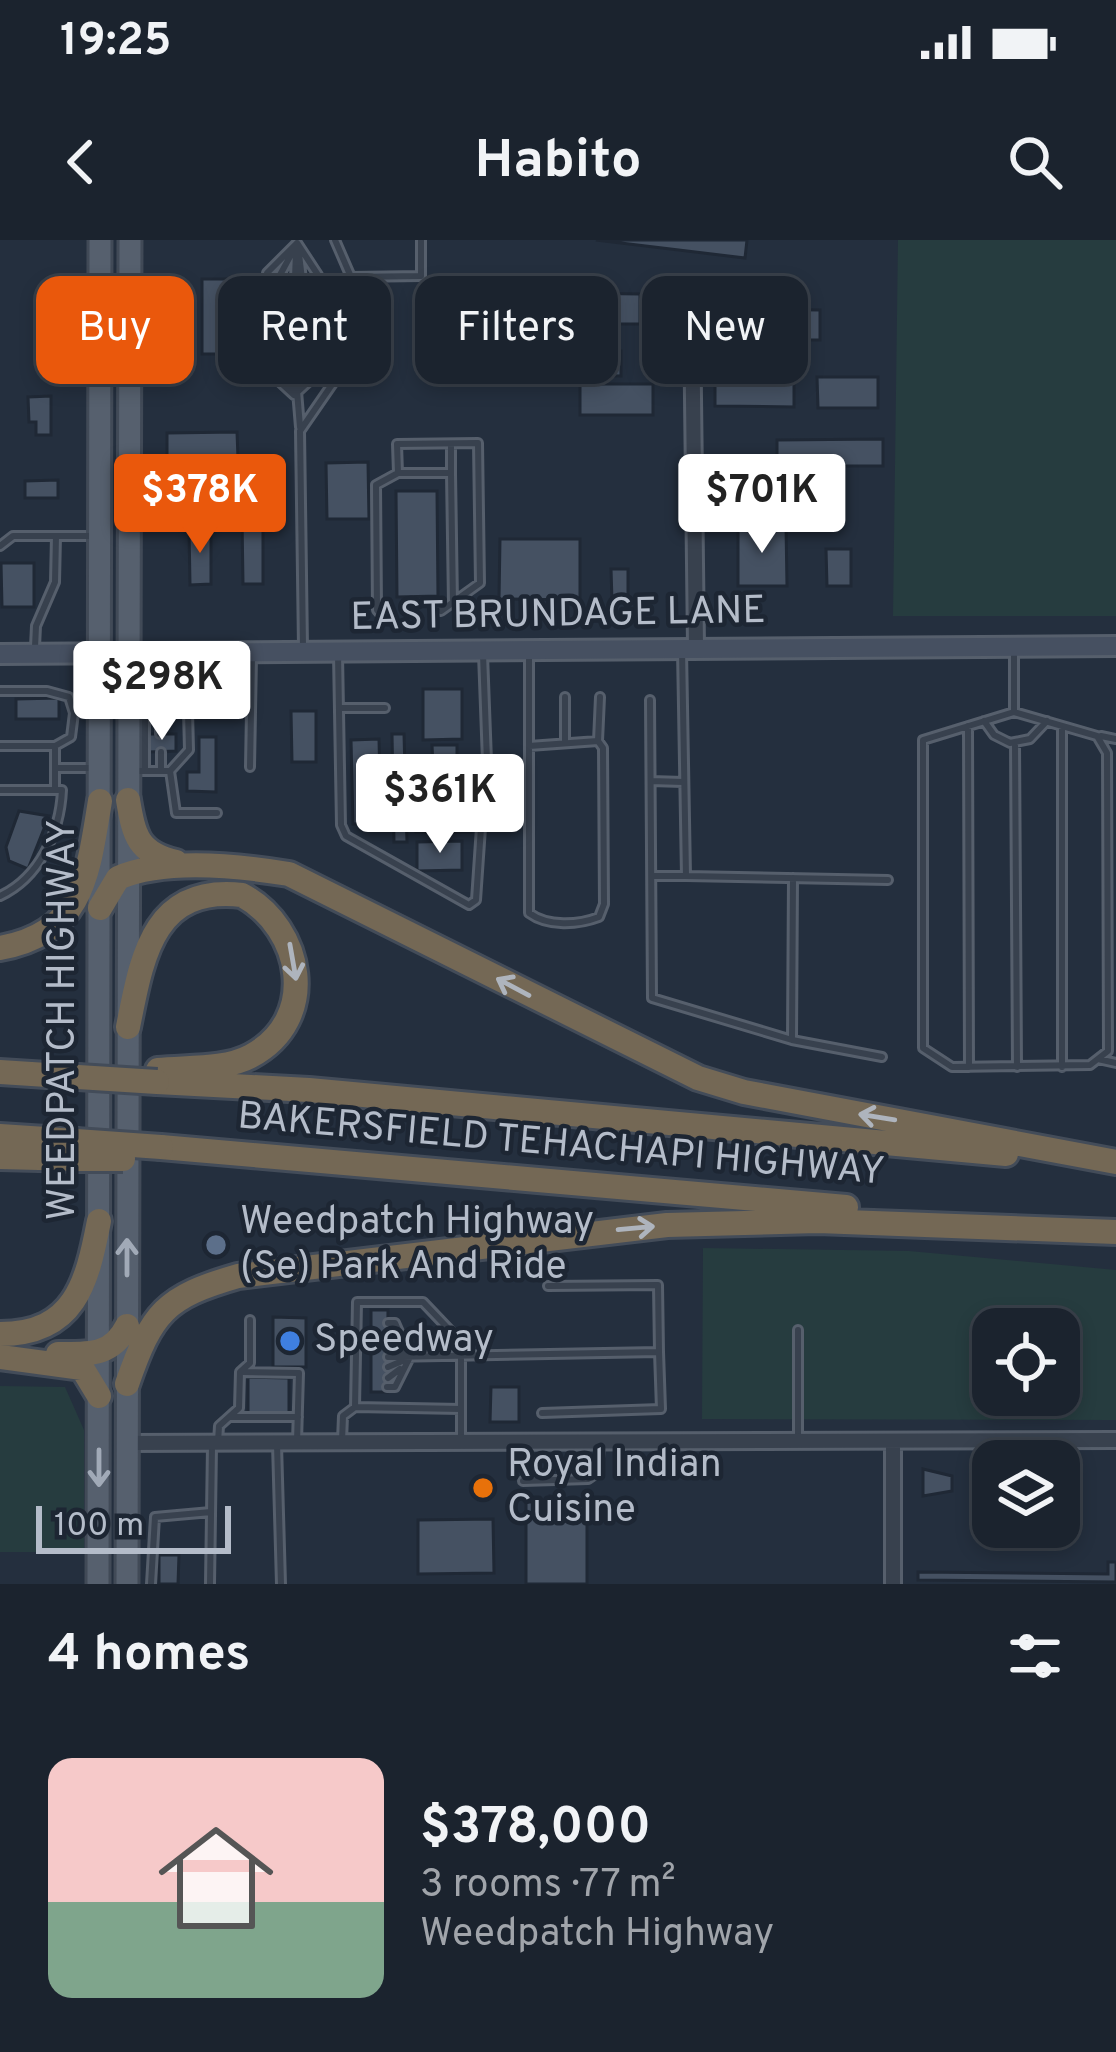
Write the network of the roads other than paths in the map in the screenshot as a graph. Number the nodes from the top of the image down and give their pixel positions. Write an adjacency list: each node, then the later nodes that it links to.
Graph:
1 (100, 240): 26 (main road, WEEDPATCH HIGHWAY)
2 (130, 240): 41 (main road, WEEDPATCH HIGHWAY)
3 (334, 240): 11 (lane)
4 (421, 240): 12 (lane)
5 (298, 241): 6 (lane); 7 (lane); 8 (lane); 9 (lane); 10 (lane)
6 (267, 276)
7 (280, 276)
8 (296, 276)
9 (301, 276)
10 (318, 276)
11 (351, 276)
12 (391, 276)
13 (282, 384): 20 (lane)
14 (288, 384): 20 (lane)
15 (294, 384): 20 (lane)
16 (297, 384): 20 (lane)
17 (306, 384): 20 (lane)
18 (332, 384): 21 (lane)
19 (691, 384): 31 (street)
20 (294, 395): 21 (lane)
21 (300, 431): 36 (lane)
22 (451, 444): 23 (lane); 24 (lane); 28 (lane)
23 (398, 473): 24 (lane); 30 (lane)
24 (451, 473): 28 (lane)
25 (56, 536): 26 (lane); 27 (lane); 43 (lane)
26 (100, 536): 40 (main road, WEEDPATCH HIGHWAY)
27 (0, 546)
28 (453, 602): 29 (lane)
29 (441, 611)
30 (384, 618)
31 (689, 646): 32 (main road, EAST BRUNDAGE LANE); 34 (main road, EAST BRUNDAGE LANE); 74 (lane)
32 (1014, 646): 33 (main road, EAST BRUNDAGE LANE); 53 (lane)
33 (1116, 646)
34 (530, 648): 35 (main road, EAST BRUNDAGE LANE); 66 (lane)
35 (483, 649): 37 (main road, EAST BRUNDAGE LANE); 75 (lane)
36 (303, 651): 37 (main road, EAST BRUNDAGE LANE); 39 (main road, EAST BRUNDAGE LANE)
37 (338, 651): 48 (lane)
38 (204, 652): 39 (main road, EAST BRUNDAGE LANE); 41 (main road, EAST BRUNDAGE LANE); 52 (lane)
39 (252, 652): 68 (lane)
40 (99, 653): 41 (main road, EAST BRUNDAGE LANE); 43 (main road, EAST BRUNDAGE LANE); 70 (main road, WEEDPATCH HIGHWAY)
41 (127, 653): 50 (main road, WEEDPATCH HIGHWAY)
42 (0, 654): 43 (main road, EAST BRUNDAGE LANE)
43 (35, 654)
44 (0, 692): 65 (lane)
45 (565, 697): 62 (lane)
46 (600, 697): 61 (lane)
47 (650, 700): 73 (lane)
48 (339, 708): 49 (lane); 81 (lane)
49 (385, 708)
50 (136, 711): 51 (lane); 71 (main road, WEEDPATCH HIGHWAY)
51 (160, 711): 52 (lane); 58 (lane)
52 (188, 711): 72 (lane)
53 (1014, 712): 54 (lane); 55 (lane)
54 (984, 722): 56 (lane); 63 (lane)
55 (1047, 722): 57 (lane); 63 (lane)
56 (968, 726): 96 (lane); 96 (lane)
57 (1062, 726): 59 (lane); 98 (lane)
58 (160, 734)
59 (1097, 736): 60 (lane); 94 (lane)
60 (1116, 739)
61 (598, 741): 62 (lane); 66 (lane)
62 (565, 742): 66 (lane)
63 (1015, 743): 97 (lane)
64 (0, 746): 65 (lane)
65 (55, 746): 69 (lane)
66 (529, 746)
67 (161, 752): 72 (lane)
68 (250, 767)
69 (55, 768): 70 (lane); 77 (lane)
70 (100, 768): 79 (main road, WEEDPATCH HIGHWAY)
71 (136, 771): 72 (lane); 78 (main road, WEEDPATCH HIGHWAY)
72 (165, 771): 80 (lane)
73 (651, 781): 74 (lane); 84 (lane)
74 (683, 782): 85 (lane)
75 (488, 788)
76 (0, 790): 77 (lane)
77 (58, 790): 88 (lane)
78 (128, 800): 82 (highway); 83 (main road, WEEDPATCH HIGHWAY)
79 (100, 801): 89 (main road, WEEDPATCH HIGHWAY); 90 (highway)
80 (218, 813)
81 (482, 813)
82 (196, 867): 83 (highway); 104 (highway, one-way to 82)
83 (128, 874): 89 (highway); 91 (main road, WEEDPATCH HIGHWAY)
84 (652, 876): 85 (lane); 92 (lane)
85 (686, 876): 86 (lane)
86 (793, 878): 87 (lane); 92 (lane)
87 (888, 880)
88 (0, 896)
89 (100, 908): 105 (main road, WEEDPATCH HIGHWAY)
90 (0, 948)
91 (128, 1028): 100 (highway, one-way to 100); 112 (main road, WEEDPATCH HIGHWAY, one-way to 91)
92 (792, 1040): 93 (lane)
93 (882, 1058)
94 (1098, 1059): 95 (lane); 98 (lane)
95 (1116, 1063)
96 (969, 1066): 97 (lane)
97 (1017, 1066): 98 (lane)
98 (1062, 1067)
99 (0, 1072): 100 (highway, bridge)
100 (157, 1076): 104 (highway, BAKERSFIELD TEHACHAPI HIGHWAY)
101 (0, 1136): 102 (highway, BAKERSFIELD TEHACHAPI HIGHWAY)
102 (77, 1150): 103 (highway); 106 (highway, BAKERSFIELD TEHACHAPI HIGHWAY, bridge)
103 (0, 1157)
104 (1116, 1163)
105 (100, 1221): 114 (highway); 118 (main road, WEEDPATCH HIGHWAY)
106 (1116, 1231): 133 (highway, one-way to 106)
107 (548, 1286): 119 (lane)
108 (250, 1320): 131 (lane)
109 (357, 1323): 110 (lane); 115 (lane); 120 (lane)
110 (371, 1323)
111 (388, 1323): 125 (lane)
112 (127, 1326): 118 (highway); 133 (main road, WEEDPATCH HIGHWAY)
113 (798, 1330): 143 (lane)
114 (0, 1334)
115 (357, 1335): 117 (lane); 117 (lane)
116 (388, 1340): 125 (lane)
117 (357, 1345): 122 (lane)
118 (100, 1352): 126 (highway); 136 (main road, WEEDPATCH HIGHWAY)
119 (659, 1352): 120 (lane); 140 (lane)
120 (462, 1355): 125 (lane); 138 (lane)
121 (0, 1357): 126 (highway)
122 (356, 1357): 123 (lane); 127 (lane)
123 (371, 1357)
124 (388, 1357): 125 (lane)
125 (410, 1357): 129 (lane); 132 (lane); 135 (lane)
126 (32, 1358): 136 (highway)
127 (356, 1367): 128 (lane); 130 (lane)
128 (371, 1367)
129 (388, 1367)
130 (356, 1377): 134 (lane); 134 (lane)
131 (242, 1378): 139 (lane); 141 (lane)
132 (388, 1378)
133 (128, 1384): 150 (main road, WEEDPATCH HIGHWAY)
134 (356, 1388): 137 (lane)
135 (387, 1388)
136 (99, 1396): 154 (main road, WEEDPATCH HIGHWAY, one-way to 154)
137 (356, 1407): 138 (lane); 147 (lane)
138 (461, 1409): 148 (lane)
139 (295, 1411): 141 (lane); 146 (lane)
140 (542, 1413)
141 (231, 1417): 151 (lane)
142 (1116, 1440): 144 (street)
143 (798, 1441): 144 (street); 149 (street)
144 (892, 1441): 159 (street)
145 (277, 1442): 146 (street); 151 (street); 158 (lane)
146 (298, 1442): 147 (street)
147 (342, 1442): 148 (street)
148 (461, 1442): 149 (street)
149 (600, 1442): 152 (lane)
150 (128, 1443): 151 (street); 155 (main road, WEEDPATCH HIGHWAY)
151 (215, 1443): 153 (lane)
152 (523, 1481)
153 (211, 1512): 156 (lane); 157 (lane)
154 (98, 1584)
155 (127, 1584)
156 (151, 1584)
157 (210, 1584)
158 (281, 1584)
159 (893, 1584)

